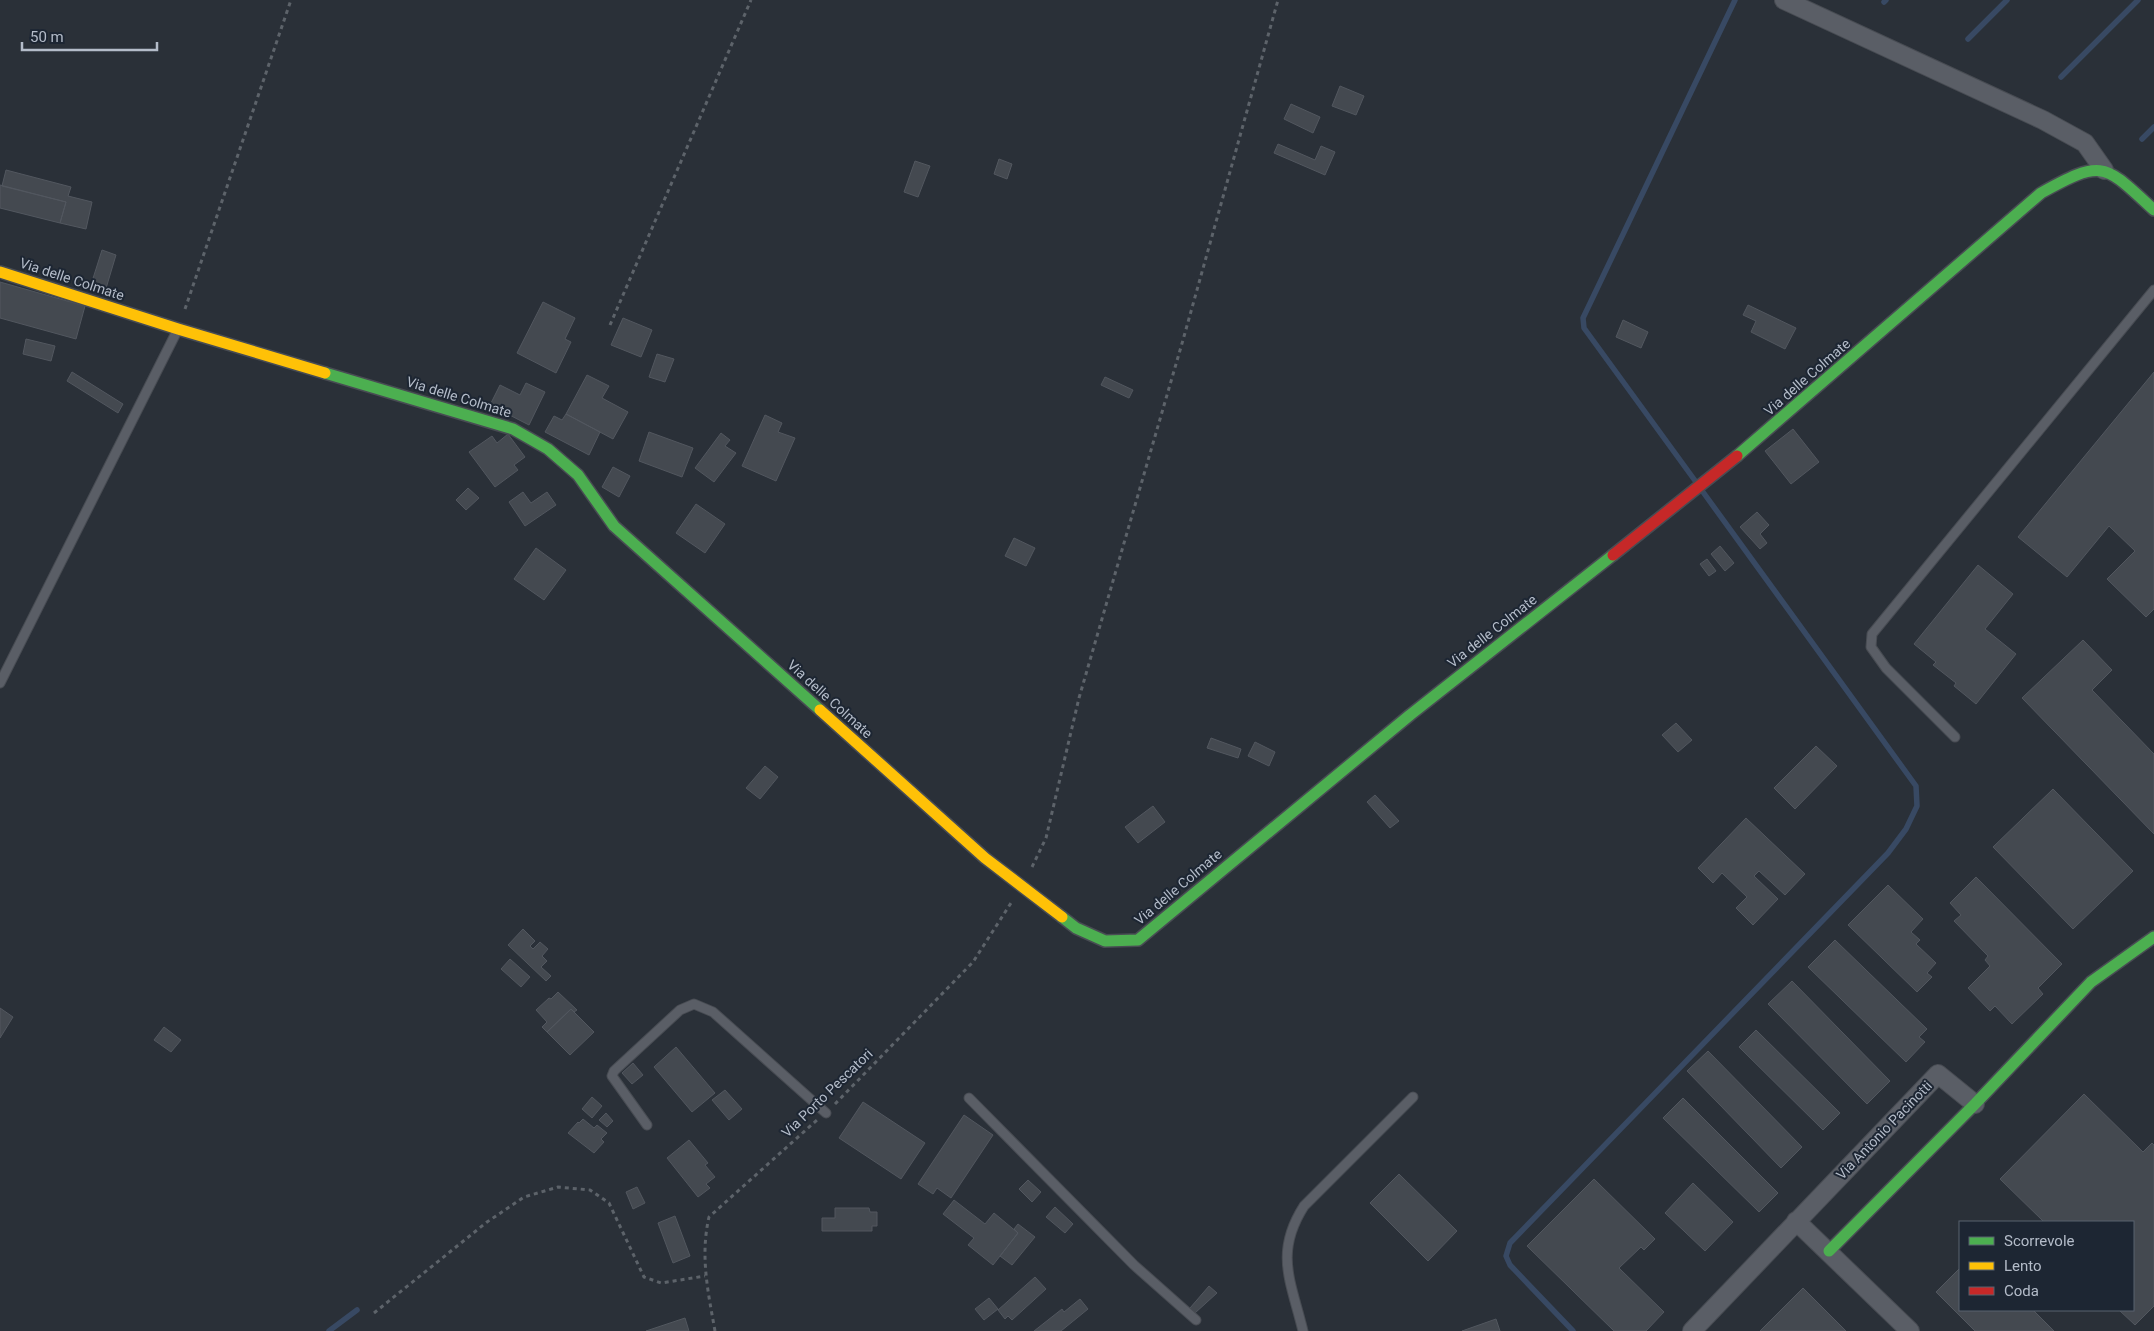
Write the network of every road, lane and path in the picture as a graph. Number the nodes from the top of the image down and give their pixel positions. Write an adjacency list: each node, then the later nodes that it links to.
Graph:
1 (292, 0): 10 (path)
2 (751, 0): 9 (path)
3 (1278, 0): 13 (path, Via Porto Pescatori)
4 (1784, 0): 5 (street)
5 (2104, 170): 6 (street); 13 (street, Via delle Colmate)
6 (2154, 210)
7 (0, 272): 10 (street, Via delle Colmate)
8 (2154, 290): 12 (lane)
9 (610, 325)
10 (178, 329): 11 (lane); 13 (street, Via delle Colmate)
11 (0, 684)
12 (1955, 737)
13 (1022, 886): 18 (path, Via Porto Pescatori)
14 (2154, 937): 17 (street)
15 (1413, 1097): 26 (lane)
16 (968, 1098): 24 (lane)
17 (1974, 1104): 20 (street, Via Antonio Pacinotti); 21 (street)
18 (826, 1113): 19 (lane); 22 (path, Via Porto Pescatori)
19 (647, 1125)
20 (1796, 1221): 21 (street); 27 (street, Via Antonio Pacinotti)
21 (1829, 1251): 28 (street)
22 (705, 1276): 23 (path); 25 (path, Via Porto Pescatori)
23 (374, 1313)
24 (1196, 1320)
25 (716, 1331)
26 (1303, 1331)
27 (1692, 1331)
28 (1910, 1331)

